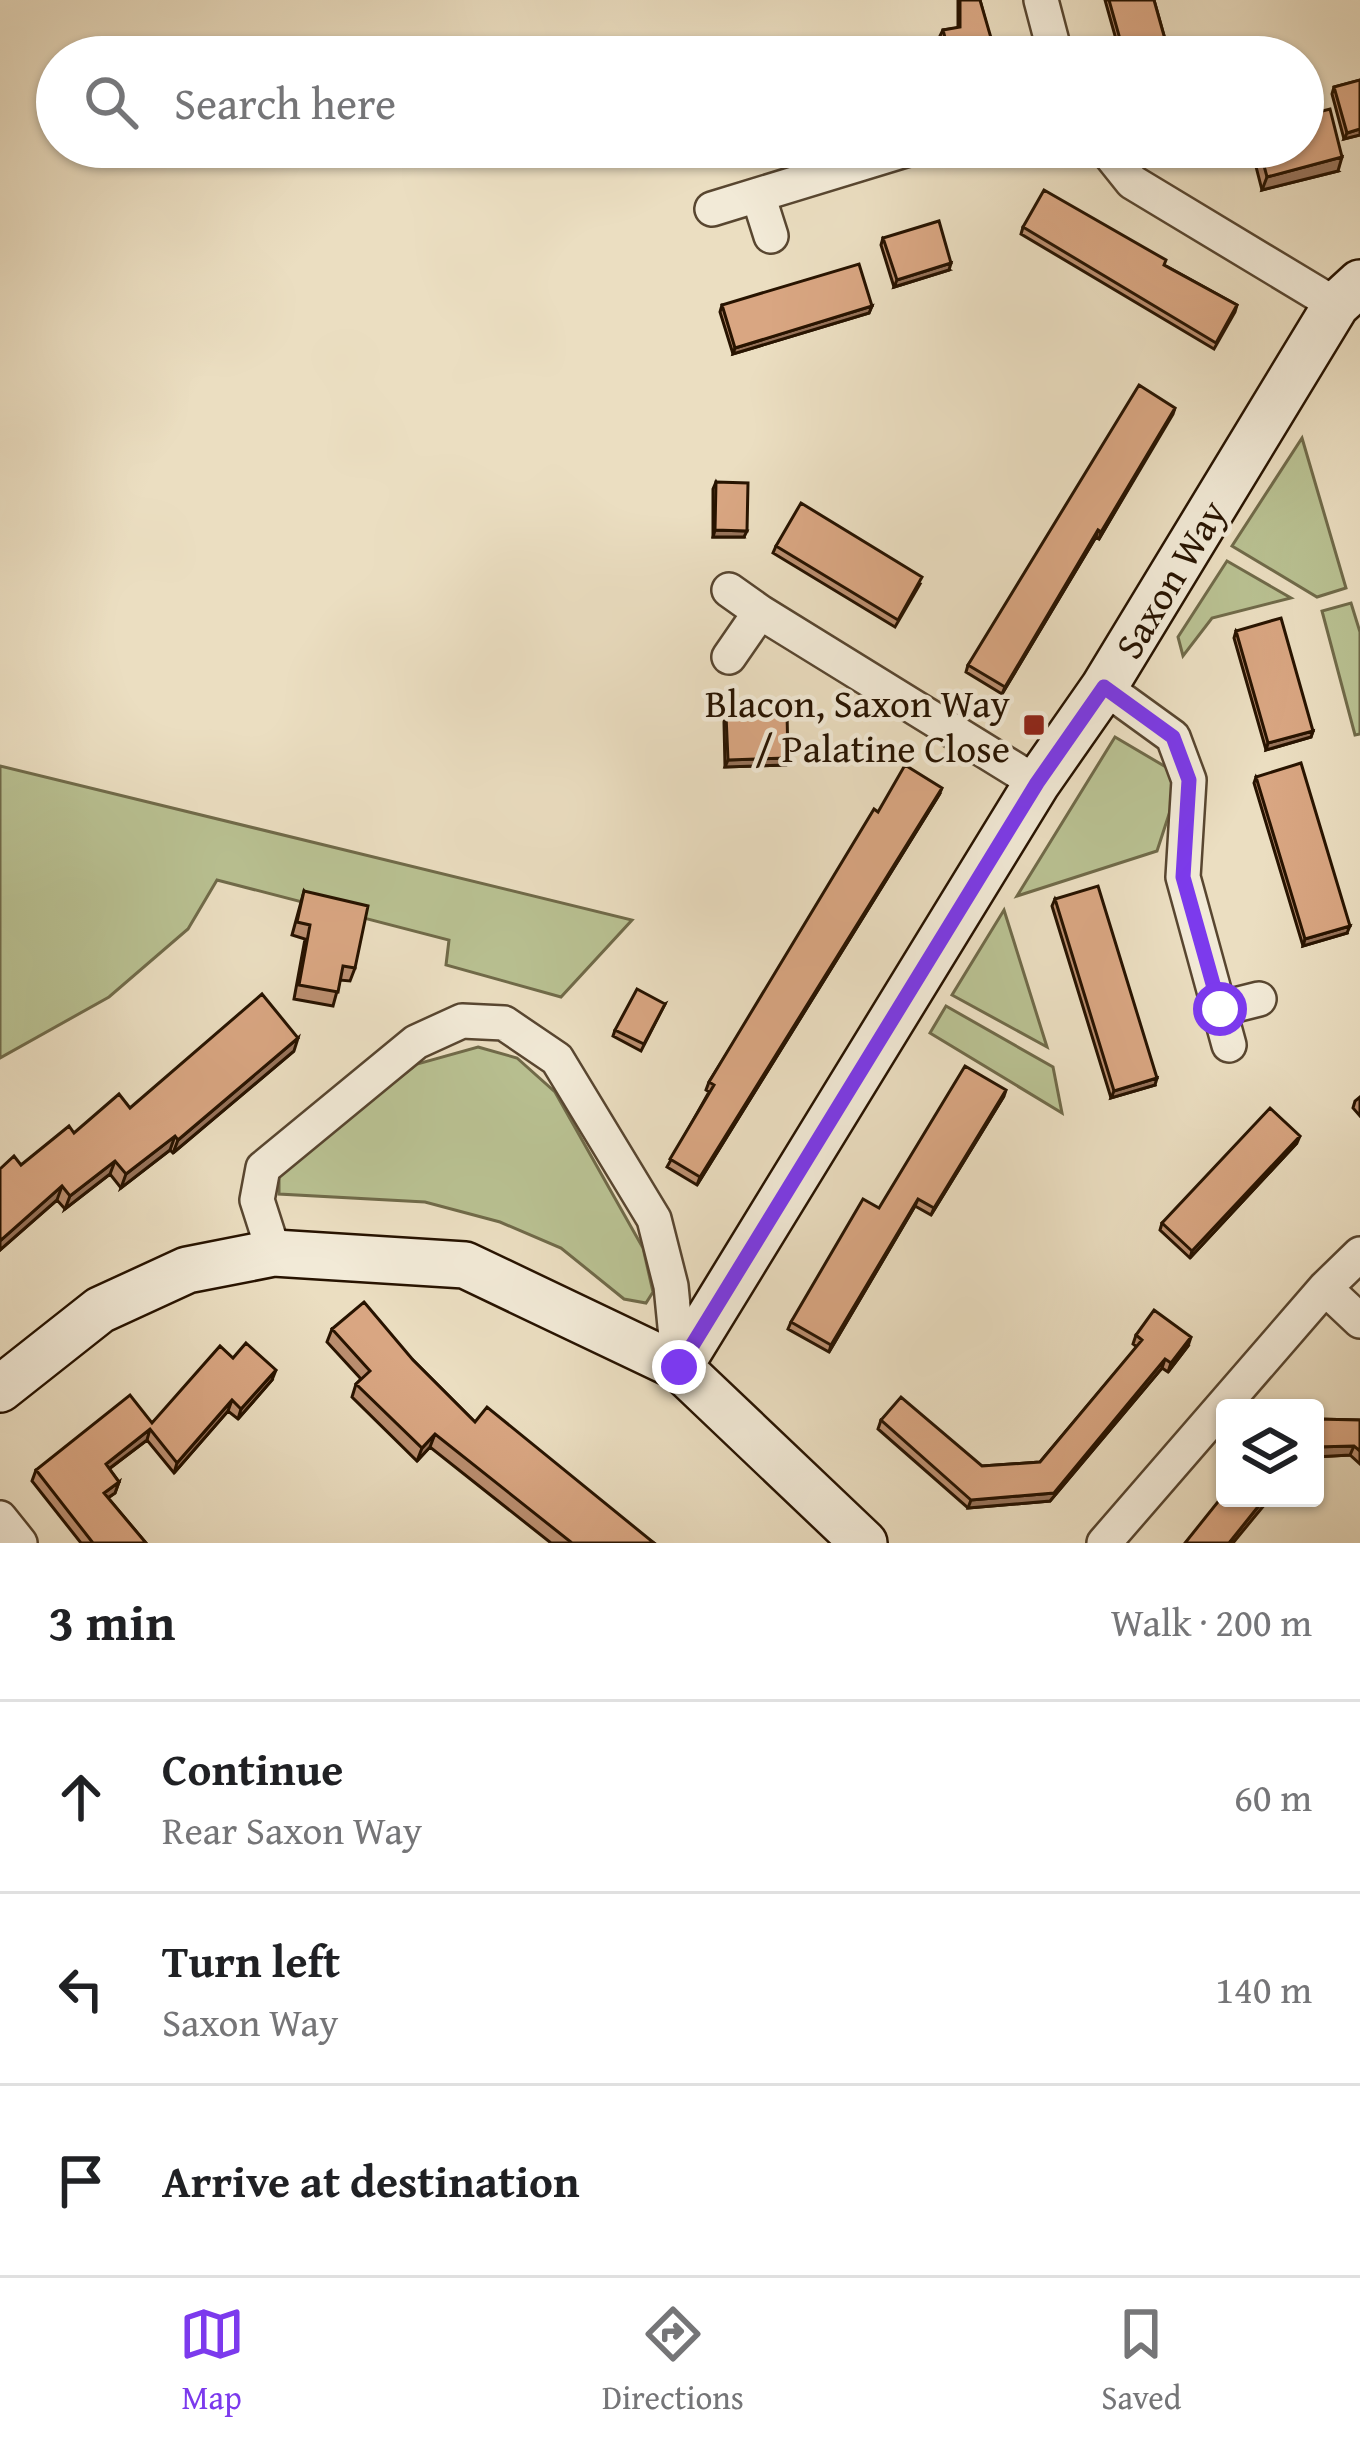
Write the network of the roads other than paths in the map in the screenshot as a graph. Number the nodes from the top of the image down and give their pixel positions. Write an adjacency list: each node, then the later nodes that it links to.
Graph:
1 (1041, 0): 2 (street)
2 (1050, 36)
3 (846, 168): 5 (street)
4 (1121, 168): 8 (street)
5 (758, 195): 6 (street); 7 (street)
6 (712, 209)
7 (771, 236)
8 (1348, 294): 12 (street, Saxon Way)
9 (728, 590): 10 (street)
10 (760, 613): 11 (street); 13 (street)
11 (728, 657)
12 (1104, 687): 13 (street, Saxon Way); 15 (street)
13 (1037, 783): 21 (street, Saxon Way)
14 (1259, 999): 15 (street)
15 (1220, 1009): 16 (street)
16 (1229, 1045)
17 (274, 1253): 21 (street); 21 (street); 22 (street)
18 (1360, 1254): 19 (street)
19 (1325, 1288): 20 (street); 26 (street)
20 (1360, 1321)
21 (679, 1367): 25 (street)
22 (0, 1389)
23 (0, 1518): 24 (street)
24 (20, 1543)
25 (864, 1543)
26 (1103, 1543)

